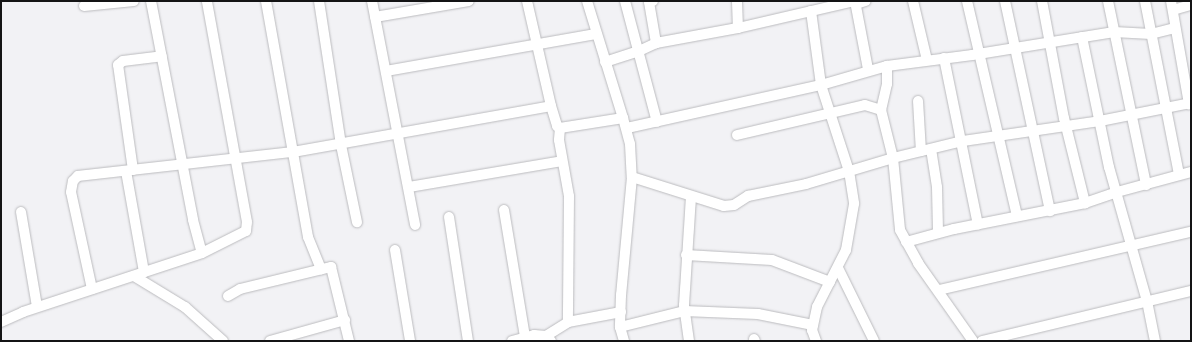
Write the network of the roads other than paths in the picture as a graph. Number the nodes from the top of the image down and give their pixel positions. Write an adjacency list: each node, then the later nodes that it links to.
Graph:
1 (134, 1): 22 (street)
2 (151, 1): 38 (street)
3 (207, 1): 67 (street)
4 (266, 1): 66 (street)
5 (319, 1): 64 (street)
6 (372, 1): 25 (street)
7 (469, 1): 25 (street)
8 (527, 1): 34 (street)
9 (587, 1): 29 (street)
10 (625, 1): 36 (street)
11 (653, 1): 33 (street)
12 (737, 1): 26 (street)
13 (866, 1): 20 (street)
14 (913, 1): 40 (street)
15 (967, 1): 37 (street)
16 (1005, 1): 35 (street)
17 (1042, 1): 32 (street)
18 (1108, 1): 28 (street)
19 (1145, 1): 30 (street)
20 (855, 2): 24 (street); 43 (street)
21 (1191, 5): 23 (street)
22 (84, 6)
23 (1172, 6): 27 (street)
24 (811, 10): 26 (street); 45 (street)
25 (375, 17): 44 (street)
26 (738, 28): 33 (street)
27 (1175, 28): 30 (street); 47 (street)
28 (1114, 32): 30 (street); 31 (street); 52 (street)
29 (596, 34): 34 (street); 41 (street)
30 (1151, 34): 50 (street)
31 (1082, 37): 32 (street); 54 (street)
32 (1051, 42): 35 (street); 56 (street)
33 (656, 43): 36 (street)
34 (537, 46): 44 (street); 48 (street)
35 (1015, 48): 37 (street); 59 (street)
36 (639, 51): 41 (street); 55 (street)
37 (978, 54): 39 (street); 62 (street)
38 (162, 56): 70 (street); 71 (street)
39 (944, 58): 40 (street); 63 (street)
40 (927, 60): 42 (street)
41 (605, 62): 53 (street)
42 (887, 66): 43 (street); 49 (street)
43 (868, 69): 45 (street)
44 (386, 71): 60 (street)
45 (821, 85): 51 (street); 55 (street)
46 (918, 101): 65 (street)
47 (1190, 104): 50 (street)
48 (551, 106): 57 (street); 60 (street)
49 (881, 110): 51 (street); 68 (street)
50 (1164, 110): 52 (street); 74 (street)
51 (828, 112): 61 (street); 72 (street)
52 (1132, 115): 54 (street); 76 (street)
53 (623, 118): 57 (street); 58 (street)
54 (1100, 121): 56 (street); 78 (street)
55 (657, 122): 58 (street)
56 (1066, 126): 59 (street); 80 (street)
57 (560, 128): 69 (street)
58 (627, 128): 75 (street)
59 (1032, 132): 62 (street); 82 (street)
60 (398, 135): 64 (street); 77 (street)
61 (737, 135)
62 (997, 137): 63 (street); 84 (street)
63 (962, 141): 65 (street); 88 (street)
64 (341, 145): 66 (street); 86 (street)
65 (926, 150): 68 (street); 89 (street)
66 (294, 152): 67 (street); 97 (street)
67 (236, 158): 70 (street); 94 (street)
68 (893, 158): 72 (street); 91 (street)
69 (562, 161): 77 (street); 111 (street)
70 (183, 165): 71 (street); 94 (street)
71 (130, 170): 98 (street); 101 (street)
72 (849, 171): 79 (street); 96 (street)
73 (1191, 172): 74 (street)
74 (1179, 175): 76 (street)
75 (632, 177): 79 (street); 108 (street)
76 (1146, 184): 78 (street)
77 (409, 187): 87 (street)
78 (1116, 192): 80 (street); 92 (street)
79 (691, 197): 95 (street)
80 (1085, 203): 82 (street)
81 (504, 210): 114 (street)
82 (1050, 211): 84 (street)
83 (21, 212): 106 (street)
84 (1017, 216): 88 (street)
85 (448, 217): 120 (street)
86 (357, 222)
87 (415, 225)
88 (978, 225): 89 (street)
89 (938, 232): 91 (street)
90 (1191, 232): 92 (street)
91 (906, 242): 102 (street)
92 (1132, 246): 102 (street); 105 (street)
93 (395, 250): 119 (street)
94 (202, 253): 98 (street)
95 (686, 255): 100 (street); 107 (street)
96 (838, 268): 100 (street); 125 (street)
97 (321, 269): 104 (street); 109 (street)
98 (144, 272): 99 (street)
99 (134, 276): 101 (street); 116 (street)
100 (830, 282): 112 (street)
101 (92, 289): 106 (street)
102 (938, 290): 126 (street)
103 (1191, 291): 105 (street)
104 (228, 296)
105 (1147, 302): 127 (street); 128 (street)
106 (37, 307): 110 (street)
107 (684, 311): 112 (street); 113 (street); 123 (street)
108 (621, 312): 111 (street); 113 (street)
109 (345, 320): 117 (street); 118 (street)
110 (1, 322)
111 (568, 322): 115 (street)
112 (813, 325): 124 (street)
113 (620, 327): 122 (street)
114 (525, 337): 115 (street); 121 (street)
115 (548, 338)
116 (223, 341)
117 (270, 341)
118 (349, 341)
119 (410, 341)
120 (468, 341)
121 (512, 341)
122 (624, 341)
123 (689, 341)
124 (816, 341)
125 (874, 341)
126 (973, 341)
127 (982, 341)
128 (1155, 341)

